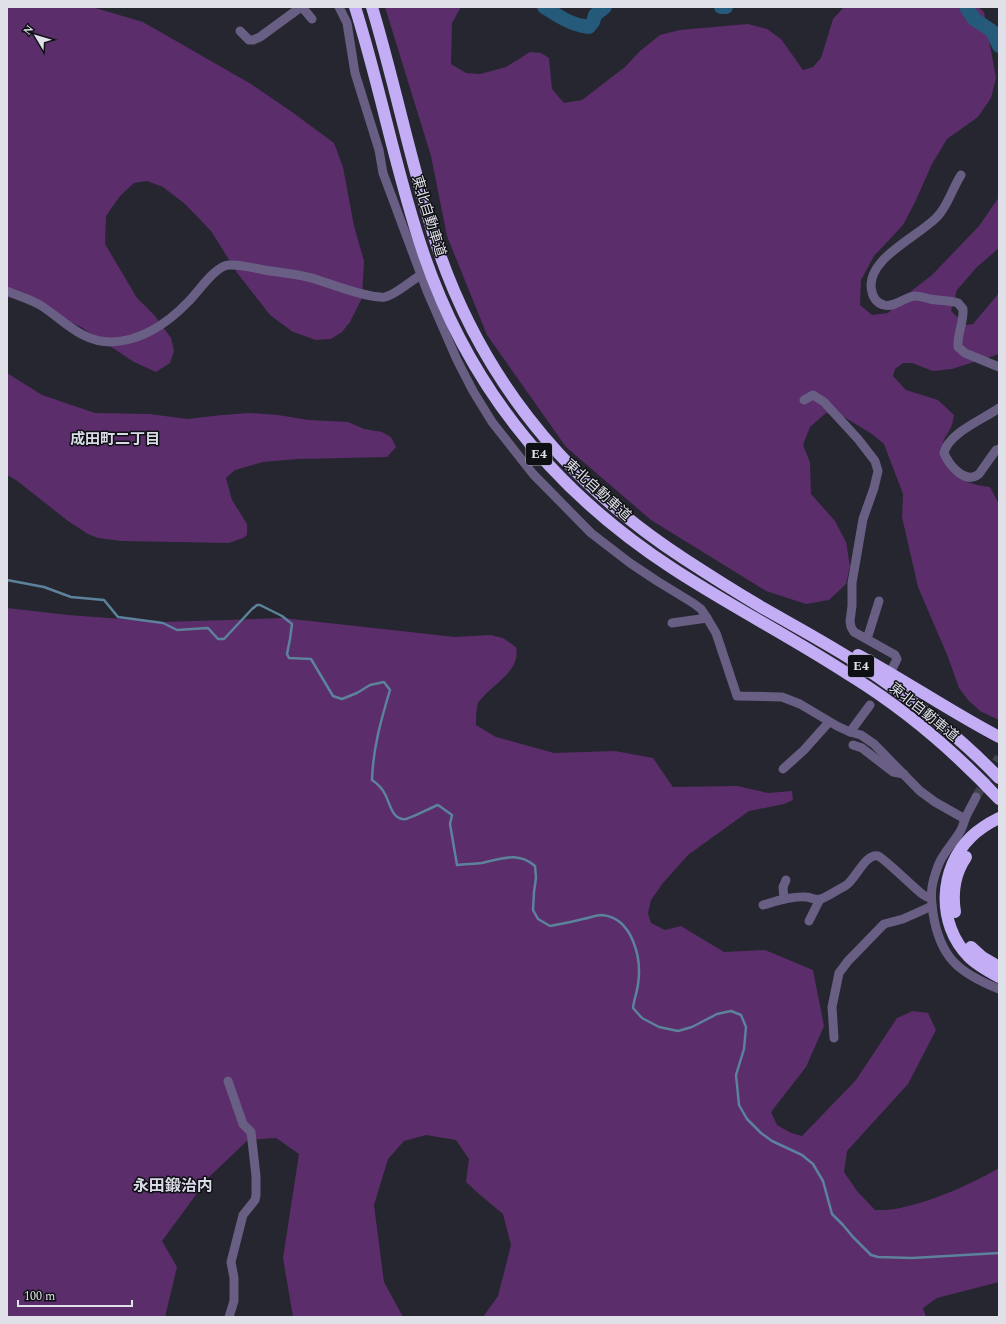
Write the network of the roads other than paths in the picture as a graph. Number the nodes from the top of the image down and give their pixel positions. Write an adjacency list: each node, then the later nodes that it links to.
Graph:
1 (301, 7): 5 (street); 6 (street)
2 (339, 7): 8 (street)
3 (355, 7): 29 (highway, 東北自動車道 / E4)
4 (372, 7): 14 (highway, 東北自動車道 / E4)
5 (312, 19)
6 (240, 31)
7 (961, 175): 10 (street)
8 (421, 275): 9 (street); 16 (street)
9 (7, 291)
10 (999, 367)
11 (804, 400): 18 (street)
12 (999, 408): 13 (street)
13 (999, 449)
14 (708, 573): 23 (highway); 27 (highway, 東北自動車道 / E4)
15 (879, 601): 18 (street)
16 (708, 618): 17 (street); 21 (street)
17 (672, 623)
18 (867, 639): 19 (street)
19 (892, 668)
20 (870, 705): 22 (street)
21 (829, 722): 22 (street); 25 (street)
22 (850, 732): 26 (street)
23 (999, 737)
24 (853, 746): 26 (street)
25 (783, 769)
26 (904, 774): 31 (street)
27 (999, 778)
28 (976, 797): 31 (street)
29 (997, 804)
30 (999, 818): 40 (highway)
31 (965, 819): 36 (street)
32 (999, 828): 39 (highway)
33 (786, 880): 34 (street)
34 (784, 899): 35 (street); 37 (street)
35 (820, 900): 36 (street); 38 (street)
36 (932, 901): 41 (street); 42 (street)
37 (763, 904)
38 (809, 921)
39 (999, 967)
40 (999, 977)
41 (999, 989)
42 (834, 1038)
43 (228, 1081): 44 (street)
44 (229, 1317)

